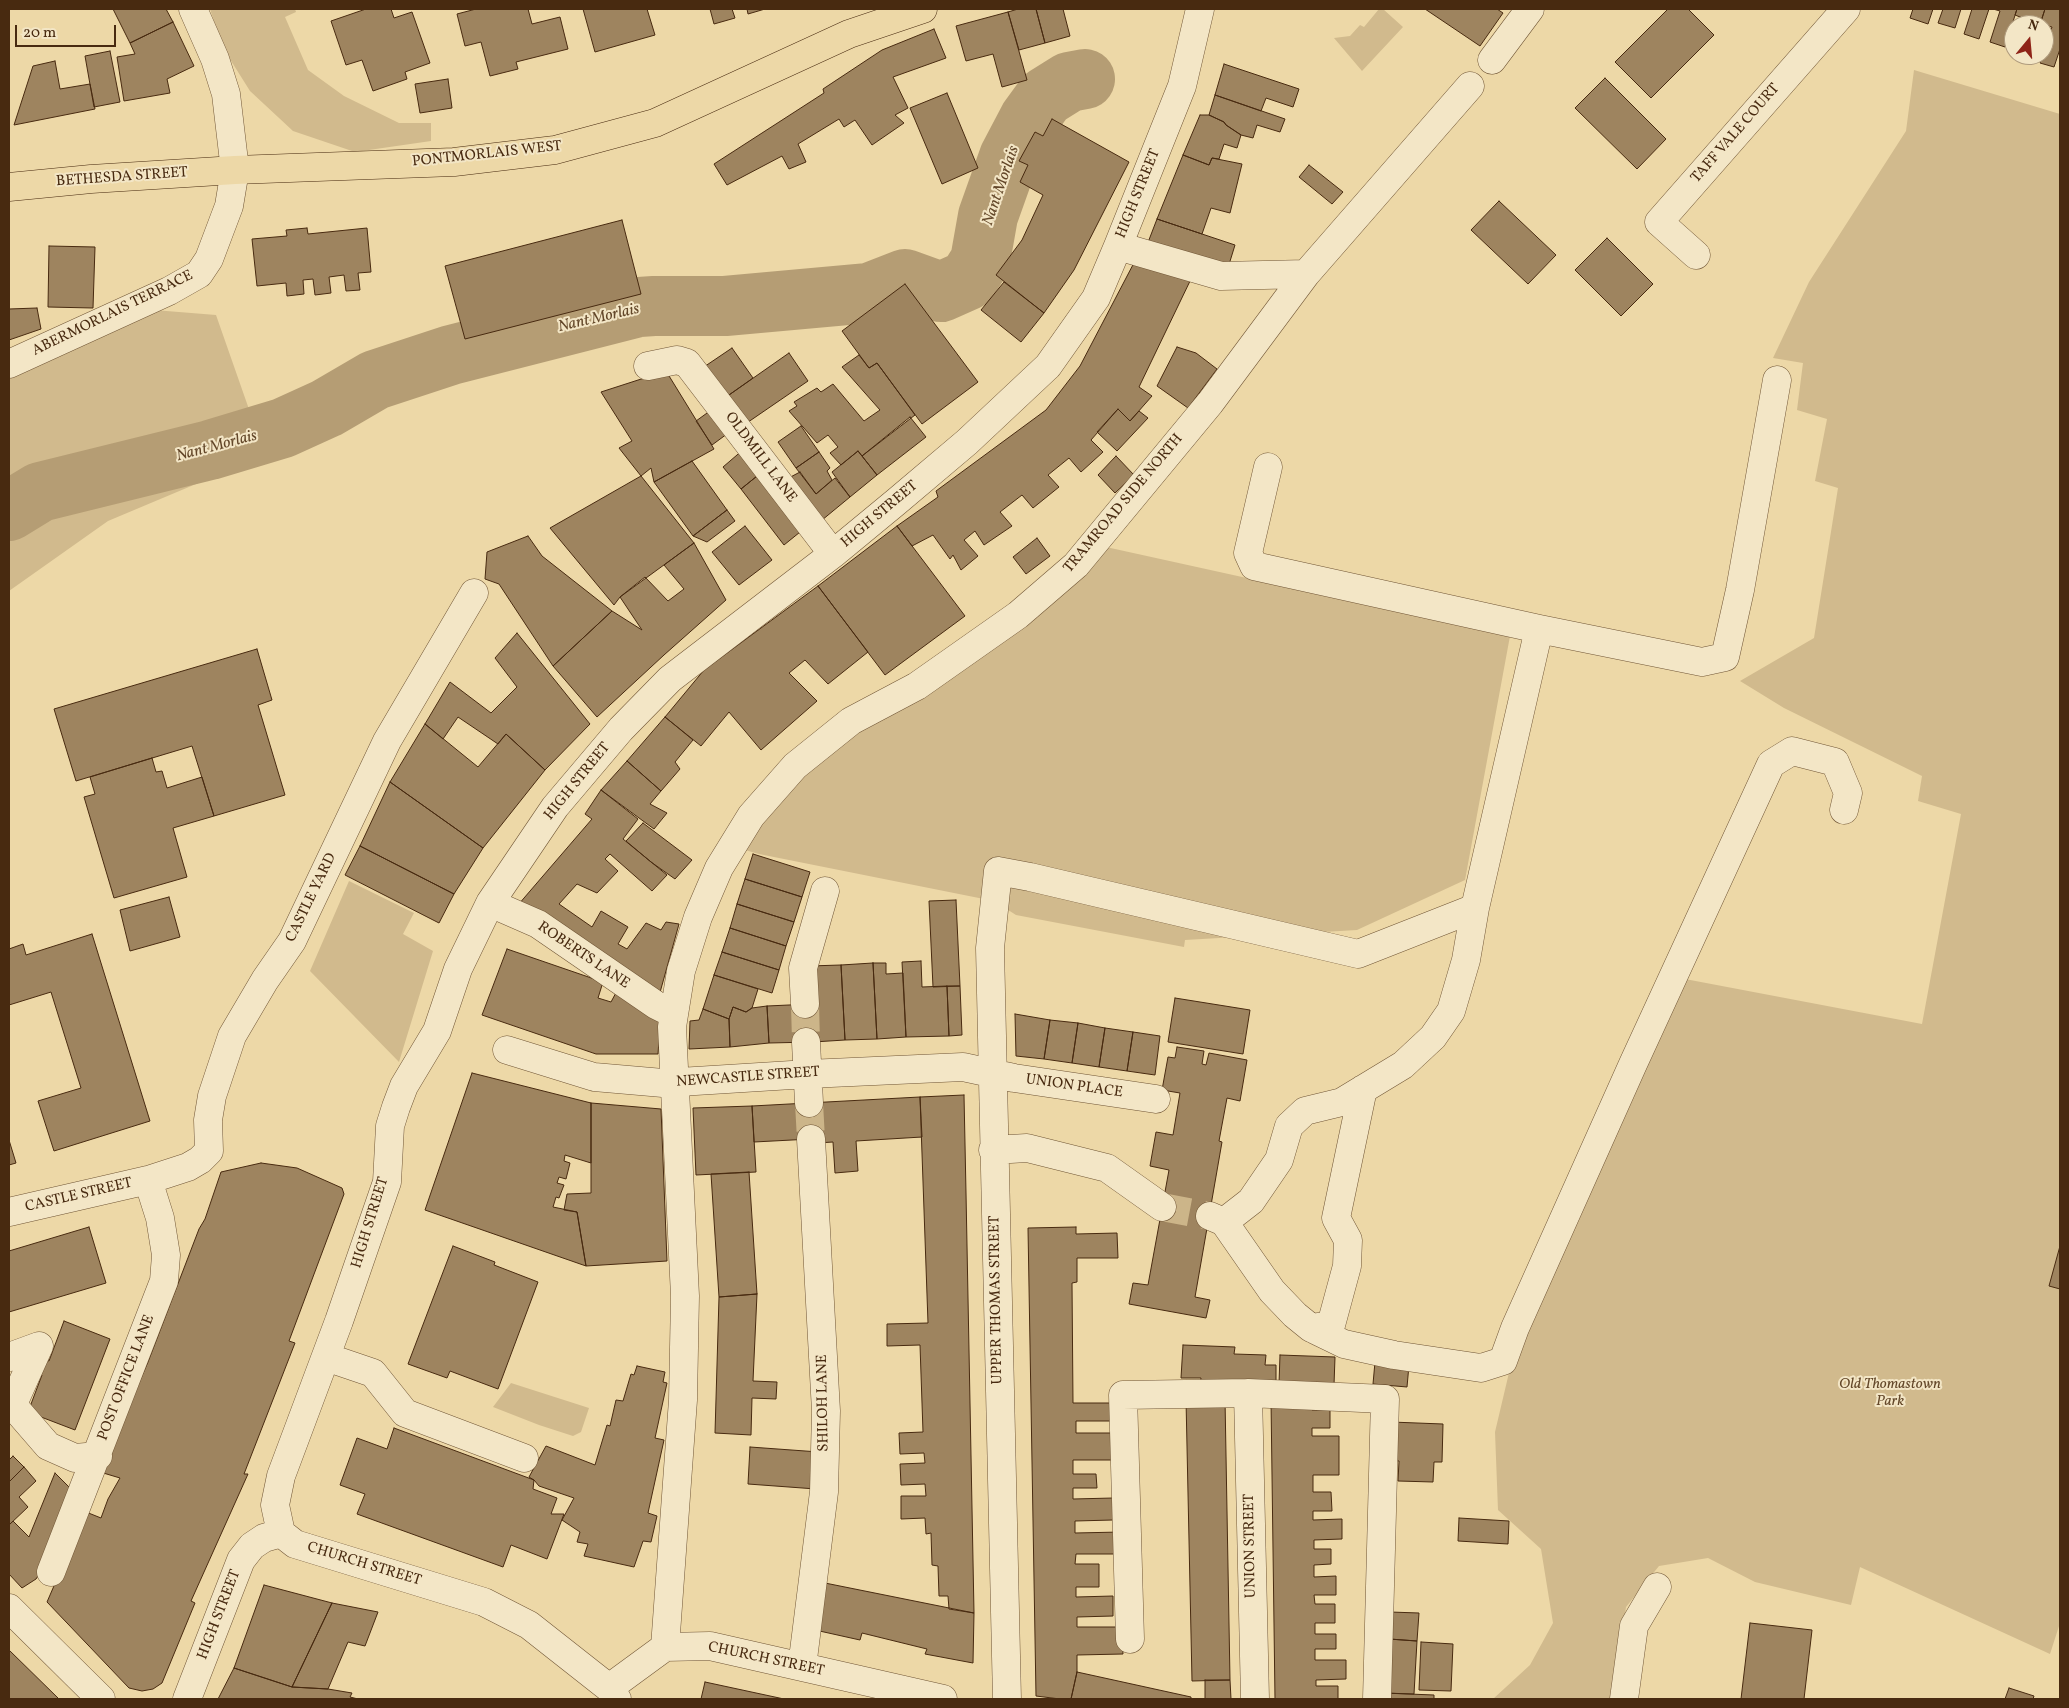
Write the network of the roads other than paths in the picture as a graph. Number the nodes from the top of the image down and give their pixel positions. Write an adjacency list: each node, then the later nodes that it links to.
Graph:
1 (193, 9): 8 (street, ABERMORLAIS TERRACE)
2 (923, 9): 8 (main road, PONTMORLAIS WEST)
3 (1200, 9): 10 (street, HIGH STREET)
4 (1530, 9): 6 (street)
5 (1846, 9): 11 (street, TAFF VALE COURT)
6 (1492, 60)
7 (1470, 86): 12 (street, TRAMROAD SIDE NORTH)
8 (235, 170): 9 (main road, BETHESDA STREET); 13 (street, ABERMORLAIS TERRACE)
9 (9, 187)
10 (1118, 246): 12 (street); 17 (street, HIGH STREET)
11 (1696, 255)
12 (1306, 274): 25 (street, TRAMROAD SIDE NORTH)
13 (9, 364)
14 (648, 366): 17 (street, OLDMILL LANE)
15 (1777, 380): 19 (street)
16 (1268, 467): 19 (street)
17 (833, 554): 22 (street, HIGH STREET)
18 (474, 593): 36 (street, CASTLE YARD)
19 (1539, 630): 23 (street)
20 (1844, 810): 39 (street)
21 (825, 891): 24 (street)
22 (490, 903): 25 (street, ROBERTS LANE); 41 (street, HIGH STREET)
23 (1475, 908): 29 (street, UPPER THOMAS STREET); 31 (street)
24 (804, 1004)
25 (674, 1014): 30 (street, TRAMROAD SIDE NORTH)
26 (806, 1042): 28 (street)
27 (507, 1050): 30 (street, NEWCASTLE STREET)
28 (808, 1074): 29 (street, NEWCASTLE STREET); 30 (street, NEWCASTLE STREET); 33 (street)
29 (993, 1074): 32 (street, UNION PLACE); 35 (street, UPPER THOMAS STREET)
30 (674, 1082): 51 (street, TRAMROAD SIDE NORTH)
31 (1362, 1089): 39 (street); 39 (street)
32 (1156, 1099)
33 (809, 1103)
34 (811, 1139): 52 (street, SHILOH LANE)
35 (993, 1150): 37 (street); 57 (street, UPPER THOMAS STREET)
36 (148, 1180): 38 (street, CASTLE STREET); 44 (street, POST OFFICE LANE)
37 (1162, 1208)
38 (9, 1212)
39 (1311, 1328)
40 (9, 1357): 43 (street)
41 (326, 1357): 45 (street); 46 (street, HIGH STREET)
42 (1248, 1393): 50 (street); 58 (street, UNION STREET); 59 (street)
43 (11, 1402): 44 (street)
44 (98, 1456): 47 (street, POST OFFICE LANE)
45 (524, 1458)
46 (281, 1533): 53 (street, CHURCH STREET); 55 (street, HIGH STREET)
47 (51, 1572)
48 (1657, 1586): 60 (street)
49 (9, 1608): 54 (street)
50 (1130, 1639)
51 (665, 1647): 52 (street, CHURCH STREET); 53 (street, CHURCH STREET)
52 (802, 1667): 56 (street, CHURCH STREET)
53 (613, 1694)
54 (101, 1699)
55 (187, 1699)
56 (942, 1699)
57 (1007, 1699)
58 (1254, 1699)
59 (1377, 1699)
60 (1624, 1699)

